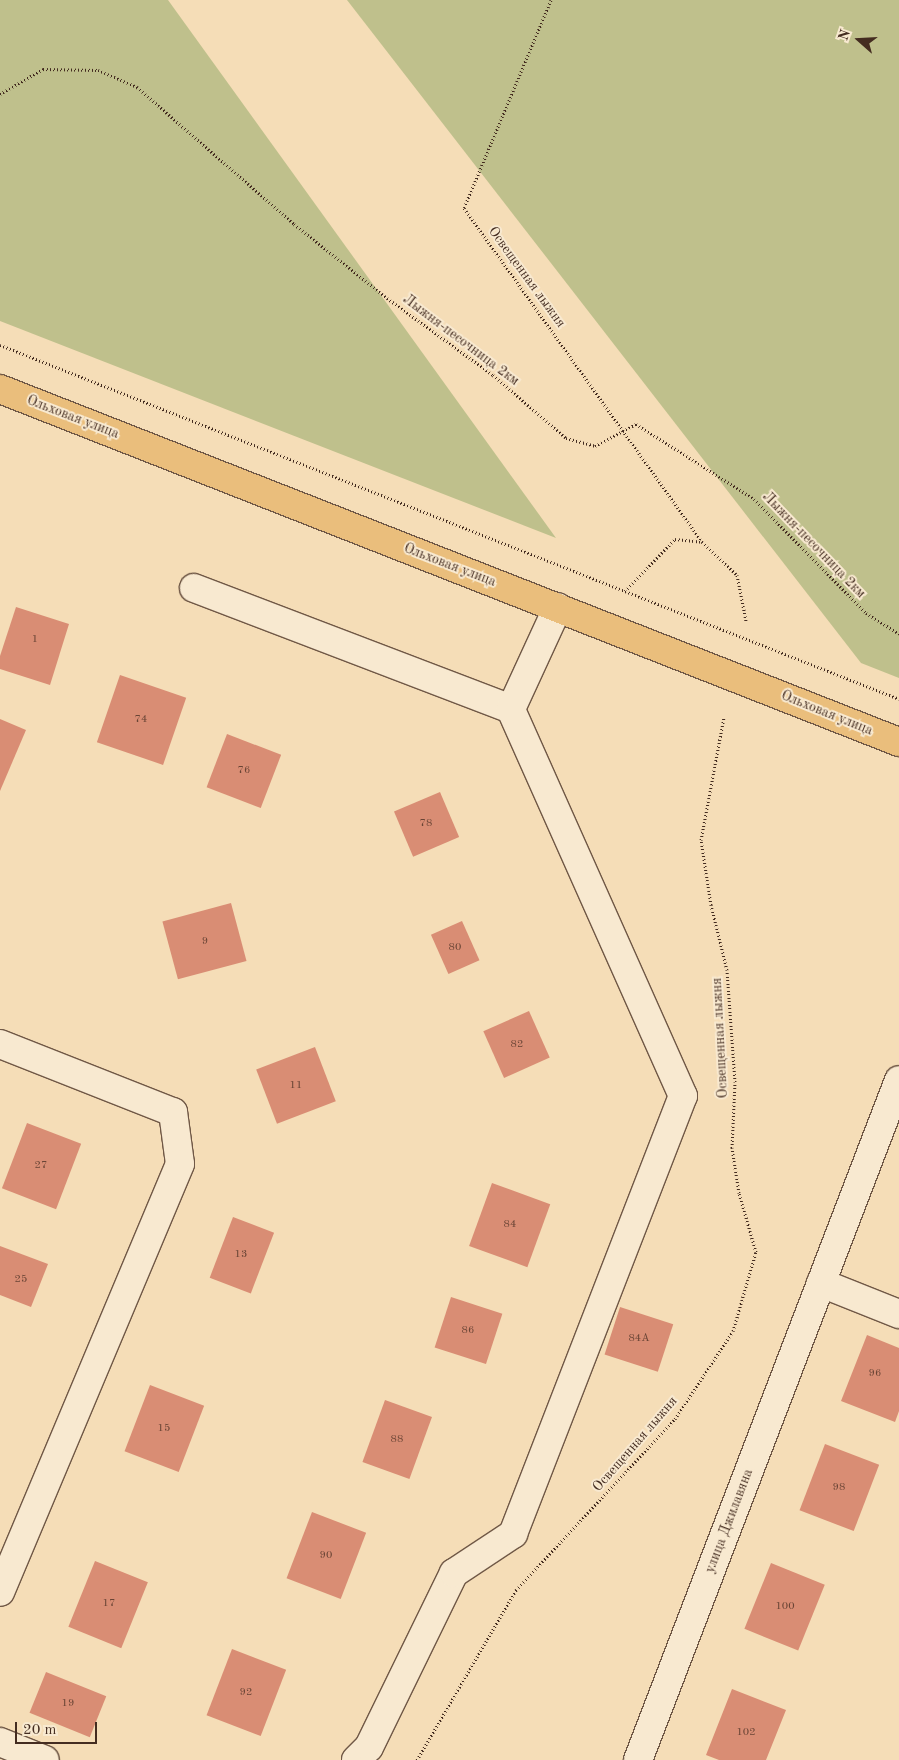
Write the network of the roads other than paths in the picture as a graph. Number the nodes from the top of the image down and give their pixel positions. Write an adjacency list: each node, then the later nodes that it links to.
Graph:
1 (0, 389): 3 (main road, Ольховая улица)
2 (194, 588): 4 (street)
3 (558, 607): 4 (street); 5 (main road, Ольховая улица)
4 (511, 709): 13 (street)
5 (899, 742)
6 (0, 1044): 10 (street)
7 (899, 1080): 8 (street, улица Джилавяна)
8 (821, 1283): 9 (street); 14 (street, улица Джилавяна)
9 (899, 1314)
10 (0, 1592)
11 (0, 1742): 12 (street)
12 (45, 1760)
13 (356, 1760)
14 (638, 1760)

